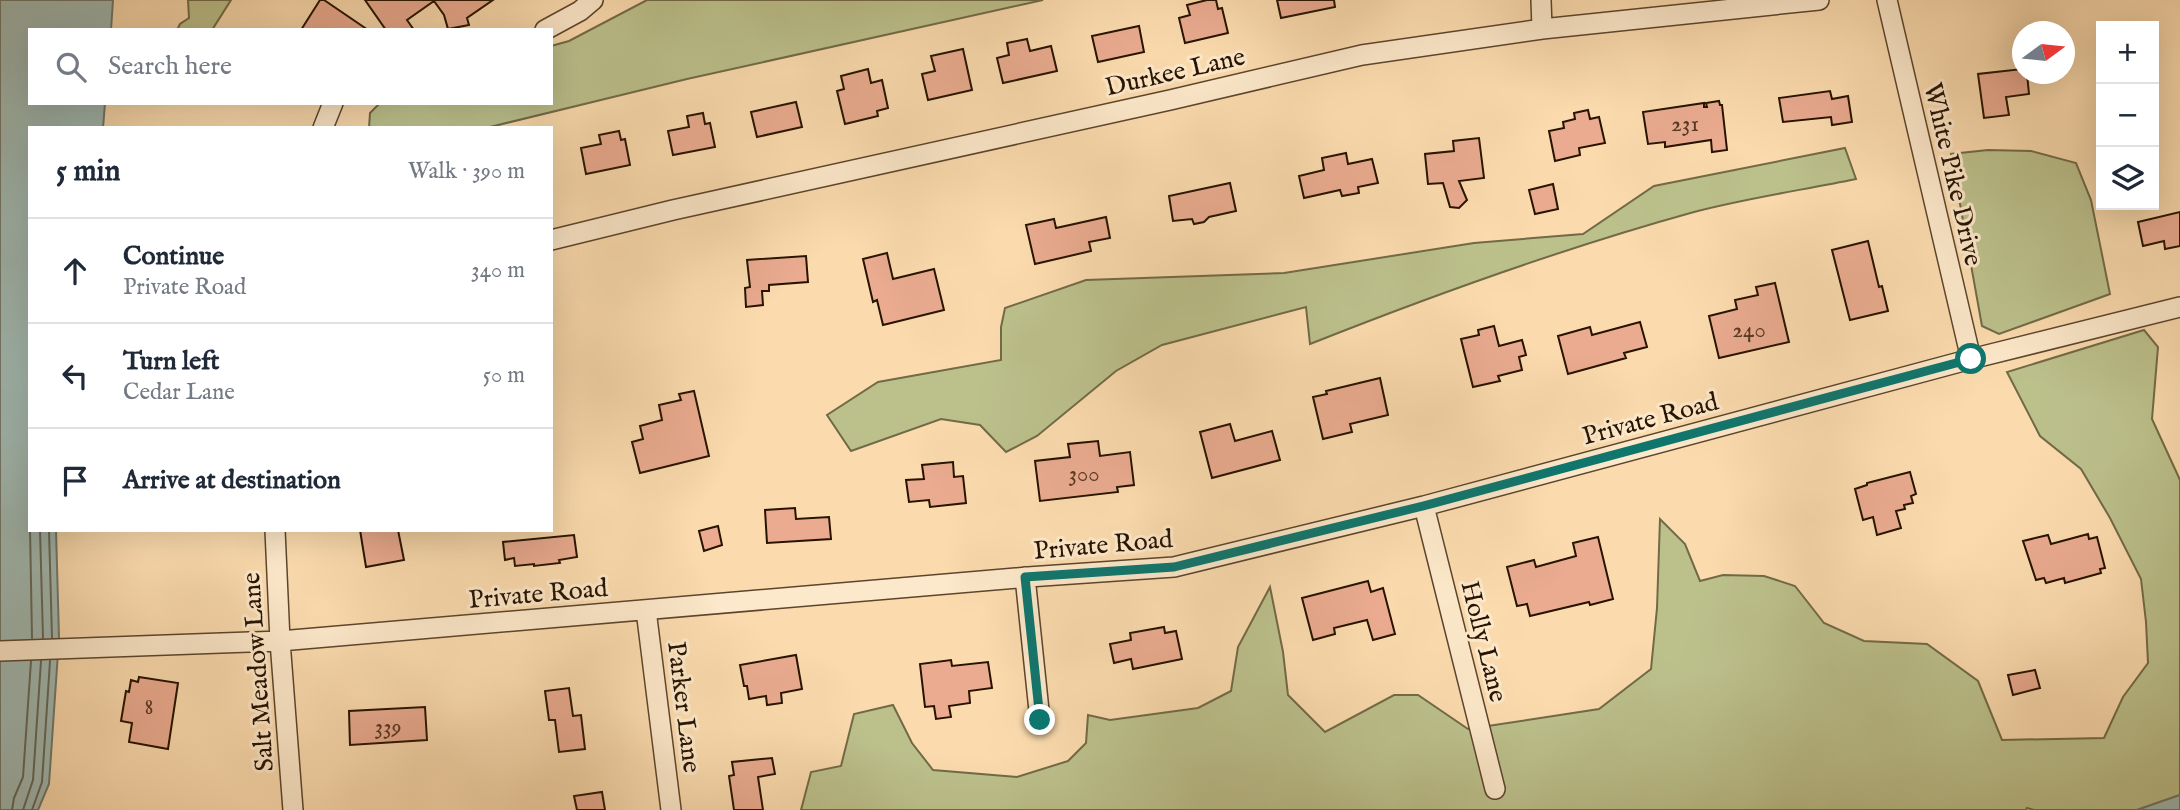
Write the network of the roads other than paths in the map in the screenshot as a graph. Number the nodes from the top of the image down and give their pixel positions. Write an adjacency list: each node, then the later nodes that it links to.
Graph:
1 (593, 0): 5 (street)
2 (1541, 0): 6 (street)
3 (1819, 0): 6 (street, Durkee Lane)
4 (1886, 0): 11 (street, White Pike Drive)
5 (549, 28)
6 (1542, 29): 9 (street, Durkee Lane)
7 (332, 105): 8 (street)
8 (324, 126)
9 (553, 240)
10 (2180, 307): 11 (street, Private Road)
11 (1971, 359): 12 (street, Private Road)
12 (1423, 506): 14 (street, Private Road); 19 (street, Holly Lane)
13 (275, 532): 16 (street, Salt Meadow Lane)
14 (1025, 577): 15 (street, Private Road); 18 (street)
15 (646, 610): 16 (street, Private Road); 21 (street, Parker Lane)
16 (280, 641): 17 (street, Private Road); 20 (street, Salt Meadow Lane)
17 (0, 652)
18 (1040, 720)
19 (1495, 789)
20 (293, 810)
21 (671, 810)

